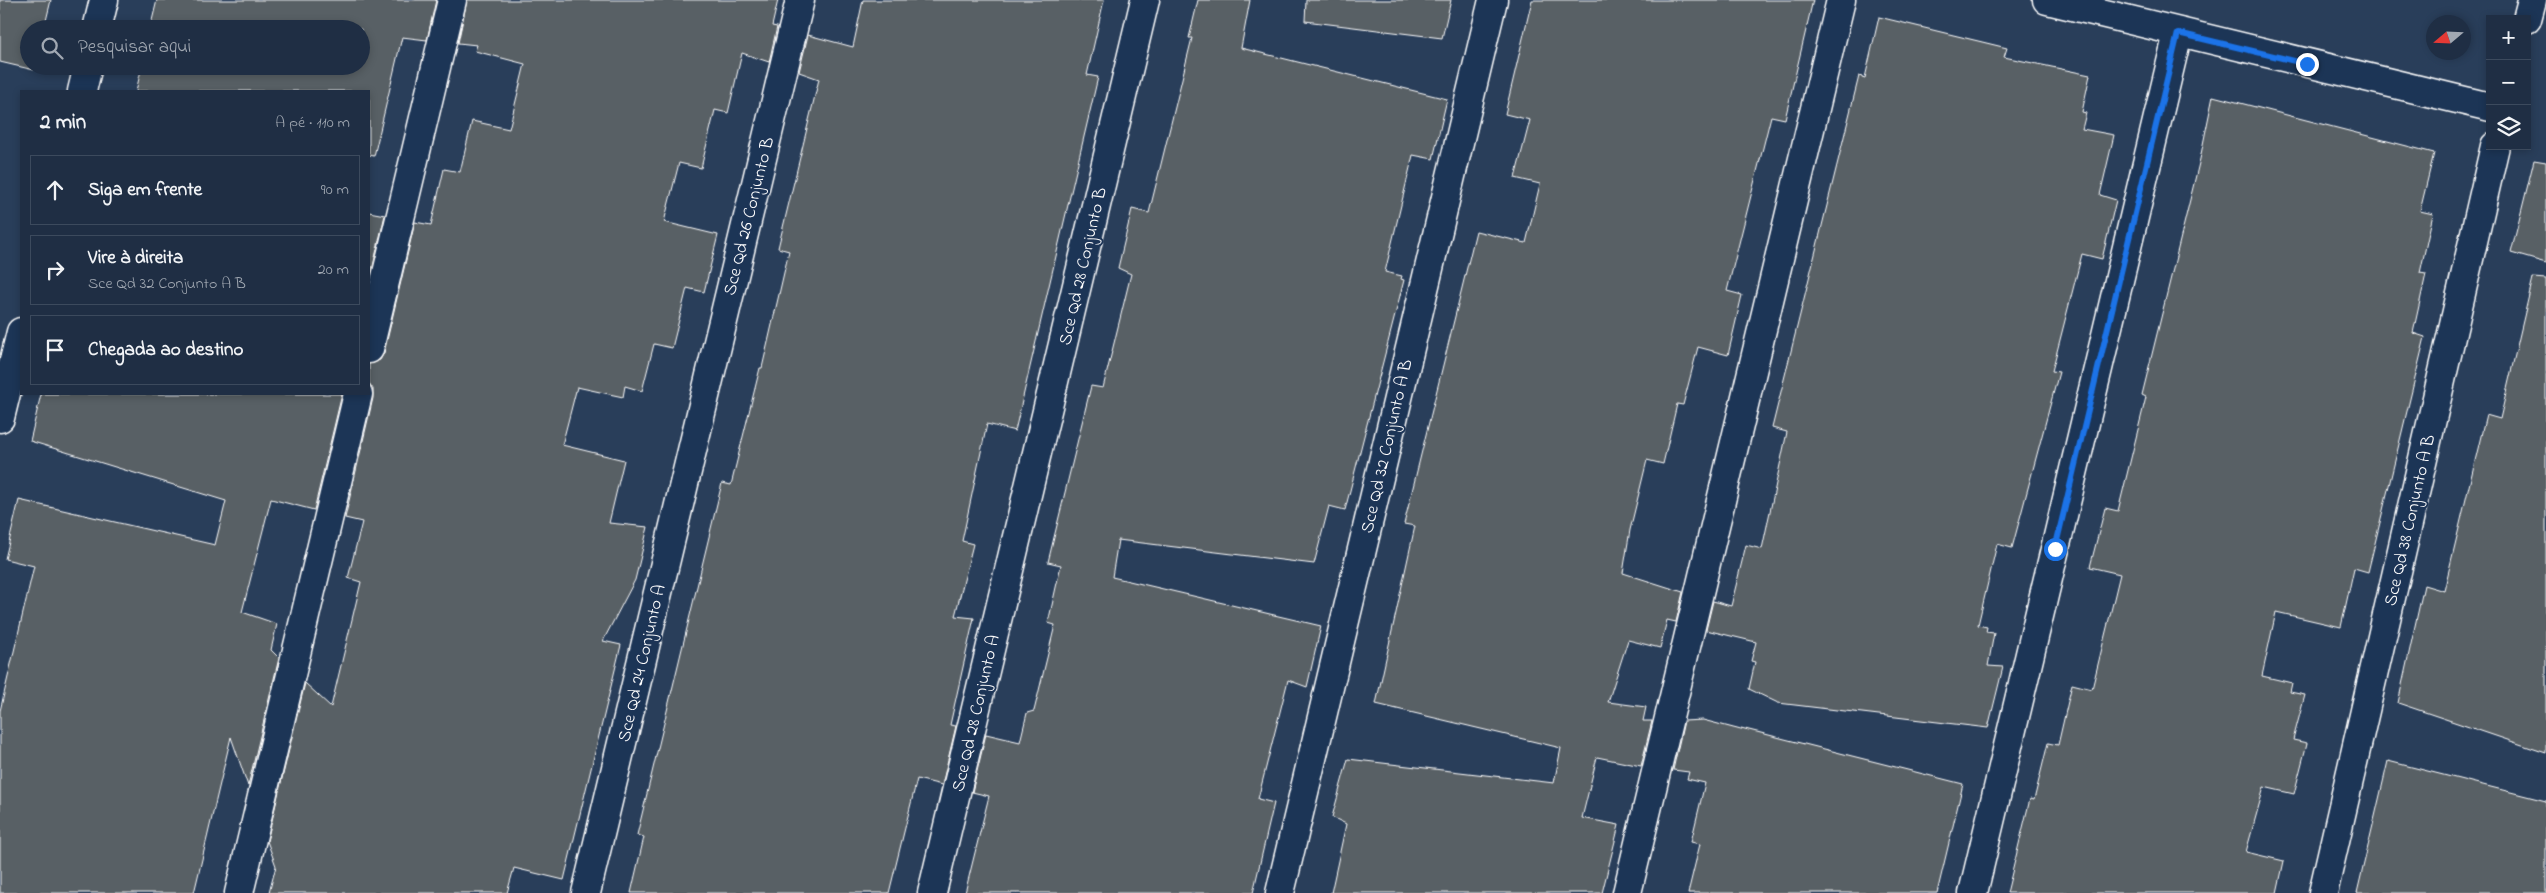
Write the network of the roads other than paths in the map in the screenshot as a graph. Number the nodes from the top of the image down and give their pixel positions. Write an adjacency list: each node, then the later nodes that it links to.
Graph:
1 (104, 0): 10 (street)
2 (452, 0): 17 (street)
3 (800, 0): 20 (street, Sce Qd 26 Conjunto B)
4 (1145, 0): 21 (street, Sce Qd 28 Conjunto B)
5 (1493, 0): 25 (street, Sce Qd 32 Conjunto A B)
6 (1841, 0): 26 (street)
7 (2047, 0): 11 (street)
8 (2532, 0): 9 (street)
9 (2528, 15)
10 (99, 20)
11 (2178, 33): 14 (street); 27 (street)
12 (86, 75): 13 (street)
13 (82, 90)
14 (2486, 106)
15 (2495, 150): 28 (street, Sce Qd 38 Conjunto A B)
16 (20, 336): 19 (street)
17 (370, 346)
18 (358, 395): 22 (street)
19 (0, 418)
20 (696, 432): 23 (street, Sce Qd 24 Conjunto A)
21 (1018, 533): 24 (street, Sce Qd 28 Conjunto A)
22 (239, 893)
23 (586, 893)
24 (932, 893)
25 (1280, 893)
26 (1627, 893)
27 (1973, 893)
28 (2323, 893)

